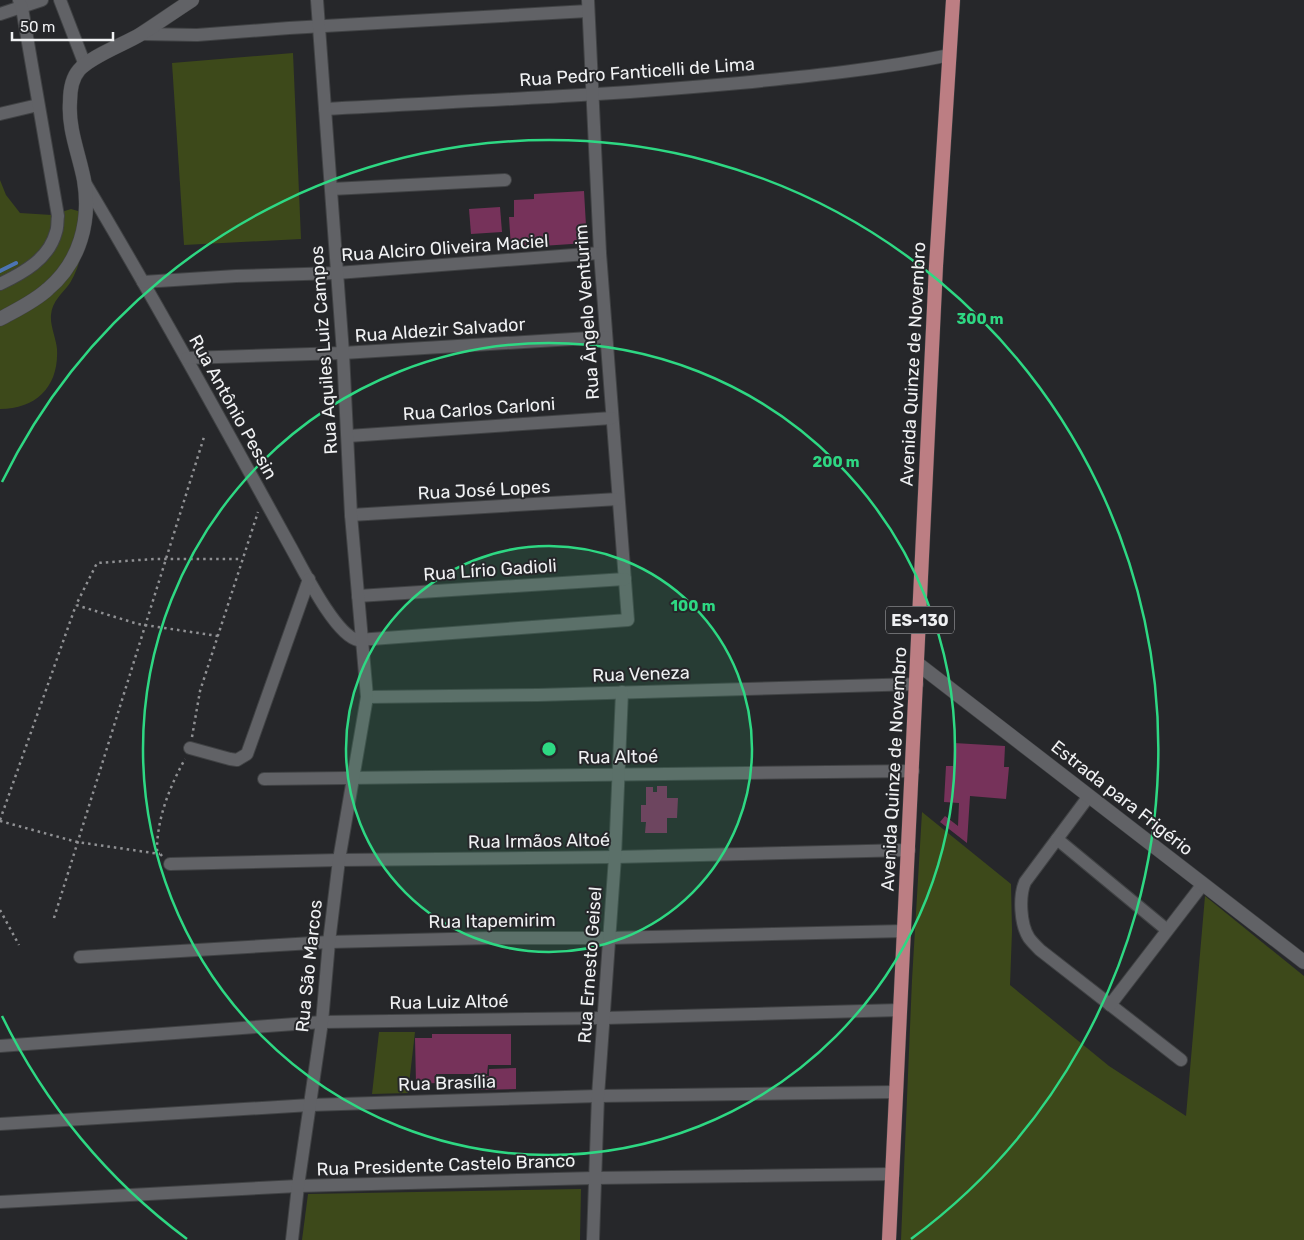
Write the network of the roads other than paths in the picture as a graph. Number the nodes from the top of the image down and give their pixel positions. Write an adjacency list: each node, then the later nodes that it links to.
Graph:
1 (42, 0): 6 (street)
2 (60, 0): 12 (street)
3 (192, 0): 10 (street)
4 (317, 0): 9 (street, Rua Aquiles Luiz Campos)
5 (953, 0): 11 (main road, Avenida Quinze de Novembro / ES-130)
6 (21, 4): 8 (street); 14 (street)
7 (588, 6): 9 (street); 13 (street, Rua Ângelo Venturim)
8 (0, 14)
9 (318, 27): 10 (street); 15 (street, Rua Aquiles Luiz Campos)
10 (141, 34): 12 (street)
11 (950, 55): 13 (street, Rua Pedro Fanticelli de Lima); 36 (main road, Avenida Quinze de Novembro / ES-130)
12 (82, 68): 17 (street)
13 (592, 94): 15 (street, Rua Pedro Fanticelli de Lima); 20 (street, Rua Ângelo Venturim)
14 (38, 105): 16 (street); 23 (street)
15 (325, 109): 19 (street, Rua Aquiles Luiz Campos)
16 (0, 114)
17 (84, 180): 22 (street, Rua Antônio Pessin); 24 (street)
18 (505, 180): 19 (street)
19 (332, 189): 21 (street, Rua Aquiles Luiz Campos)
20 (600, 254): 21 (street, Rua Alciro Oliveira Maciel); 25 (street, Rua Ângelo Venturim)
21 (337, 273): 22 (street, Rua Alciro Oliveira Maciel); 26 (street, Rua Aquiles Luiz Campos)
22 (143, 282): 27 (street, Rua Antônio Pessin)
23 (0, 284)
24 (0, 320)
25 (606, 337): 26 (street, Rua Aldezir Salvador); 28 (street, Rua Ângelo Venturim)
26 (343, 353): 27 (street, Rua Aldezir Salvador); 29 (street, Rua Aquiles Luiz Campos)
27 (186, 358): 32 (street, Rua Antônio Pessin)
28 (612, 418): 29 (street, Rua Carlos Carloni); 30 (street, Rua Ângelo Venturim)
29 (348, 436): 31 (street, Rua Aquiles Luiz Campos)
30 (618, 500): 31 (street, Rua José Lopes); 33 (street, Rua Ângelo Venturim)
31 (351, 515): 34 (street, Rua Aquiles Luiz Campos)
32 (309, 579): 35 (street, Rua Antônio Pessin); 40 (street)
33 (625, 579): 34 (street, Rua Lírio Gadioli); 35 (street, Rua Ângelo Venturim)
34 (358, 596): 35 (street, Rua Aquiles Luiz Campos)
35 (362, 640): 39 (street, Rua Aquiles Luiz Campos)
36 (918, 664): 37 (main road, Avenida Quinze de Novembro / ES-130); 45 (street, Estrada para Frigério)
37 (917, 684): 38 (street, Rua Veneza); 41 (main road, Avenida Quinze de Novembro / ES-130)
38 (622, 692): 39 (street, Rua Veneza); 42 (street, Rua Ernesto Geisel)
39 (367, 697): 43 (street, Rua São Marcos)
40 (190, 748)
41 (913, 771): 42 (street, Rua Altoé); 47 (main road, Avenida Quinze de Novembro / ES-130)
42 (618, 774): 43 (street, Rua Altoé); 48 (street, Rua Ernesto Geisel)
43 (352, 778): 44 (street, Rua Altoé); 49 (street, Rua São Marcos)
44 (264, 779)
45 (1089, 796): 46 (street); 51 (street, Estrada para Frigério)
46 (1057, 839): 52 (street); 58 (street)
47 (909, 850): 48 (street, Rua Irmãos Altoé); 53 (main road, Avenida Quinze de Novembro / ES-130)
48 (615, 857): 49 (street, Rua Irmãos Altoé); 54 (street, Rua Ernesto Geisel)
49 (339, 860): 50 (street, Rua Irmãos Altoé); 55 (street, Rua São Marcos)
50 (170, 864)
51 (1203, 884): 52 (street); 57 (street, Estrada para Frigério)
52 (1167, 930): 58 (street)
53 (904, 931): 54 (street, Rua Itapemirim); 59 (main road, Avenida Quinze de Novembro / ES-130)
54 (609, 938): 55 (street, Rua Itapemirim); 60 (street, Rua Ernesto Geisel)
55 (329, 942): 56 (street, Rua Itapemirim); 61 (street, Rua São Marcos)
56 (80, 957)
57 (1304, 962)
58 (1110, 1005): 63 (street)
59 (900, 1010): 60 (street, Rua Luiz Altoé); 64 (main road, Avenida Quinze de Novembro / ES-130)
60 (604, 1018): 61 (street, Rua Luiz Altoé); 65 (street, Rua Ernesto Geisel)
61 (322, 1022): 62 (street, Rua Luiz Altoé); 66 (street, Rua São Marcos)
62 (0, 1046)
63 (1181, 1060)
64 (896, 1092): 65 (street, Rua Brasília); 68 (main road, Avenida Quinze de Novembro / ES-130)
65 (598, 1096): 66 (street, Rua Brasília); 69 (street, Rua Ernesto Geisel)
66 (310, 1104): 67 (street, Rua Brasília); 70 (street, Rua São Marcos)
67 (0, 1124)
68 (893, 1174): 69 (street, Rua Presidente Castelo Branco); 74 (main road, Avenida Quinze de Novembro / ES-130)
69 (594, 1178): 70 (street, Rua Presidente Castelo Branco); 73 (street, Rua Ernesto Geisel)
70 (298, 1186): 71 (street, Rua Presidente Castelo Branco); 72 (street, Rua São Marcos)
71 (0, 1202)
72 (292, 1240)
73 (593, 1240)
74 (889, 1240)

